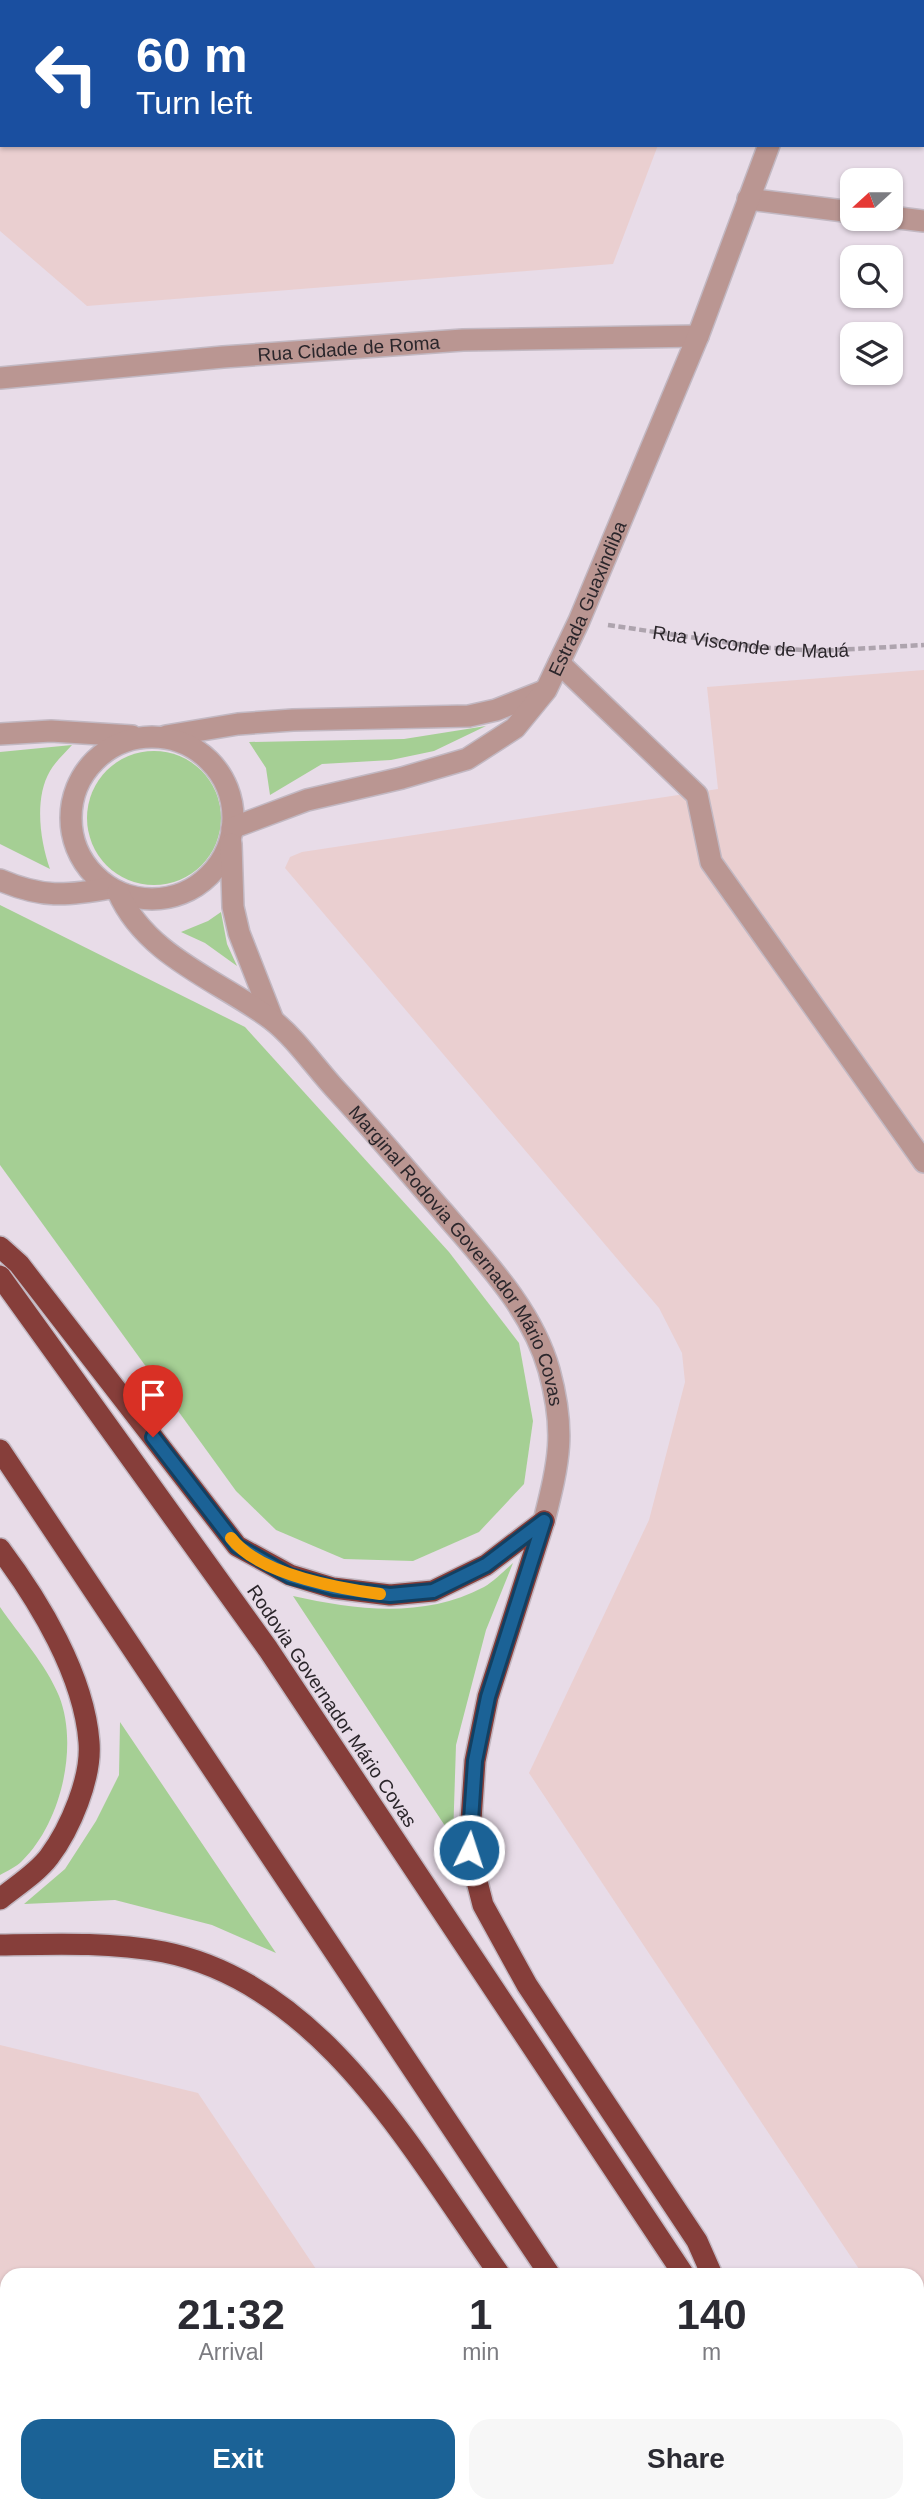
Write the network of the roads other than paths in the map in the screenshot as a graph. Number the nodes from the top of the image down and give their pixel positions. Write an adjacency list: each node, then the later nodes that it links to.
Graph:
1 (768, 147): 2 (street, Estrada Guaxindiba)
2 (748, 199): 3 (street); 6 (street, Estrada Guaxindiba)
3 (840, 210)
4 (903, 218): 5 (street)
5 (924, 221)
6 (698, 336): 7 (street, Rua Cidade de Roma); 8 (street, Estrada Guaxindiba)
7 (0, 378)
8 (559, 663): 9 (street, Estrada Guaxindiba); 17 (street)
9 (546, 690): 12 (street, Estrada Guaxindiba); 13 (street)
10 (0, 734): 11 (street)
11 (138, 737): 12 (street); 15 (street)
12 (164, 737): 13 (street)
13 (231, 834): 15 (street); 16 (street)
14 (0, 880): 15 (street)
15 (114, 890): 16 (street)
16 (273, 1020): 21 (street, Marginal Rodovia Governador Mário Covas)
17 (924, 1162)
18 (0, 1247): 21 (highway)
19 (0, 1276): 27 (highway, Rodovia Governador Mário Covas)
20 (0, 1450): 26 (highway)
21 (544, 1521): 28 (highway)
22 (0, 1549): 23 (highway)
23 (0, 1899)
24 (0, 1945): 25 (highway)
25 (495, 2268)
26 (545, 2268)
27 (679, 2268)
28 (709, 2268)

